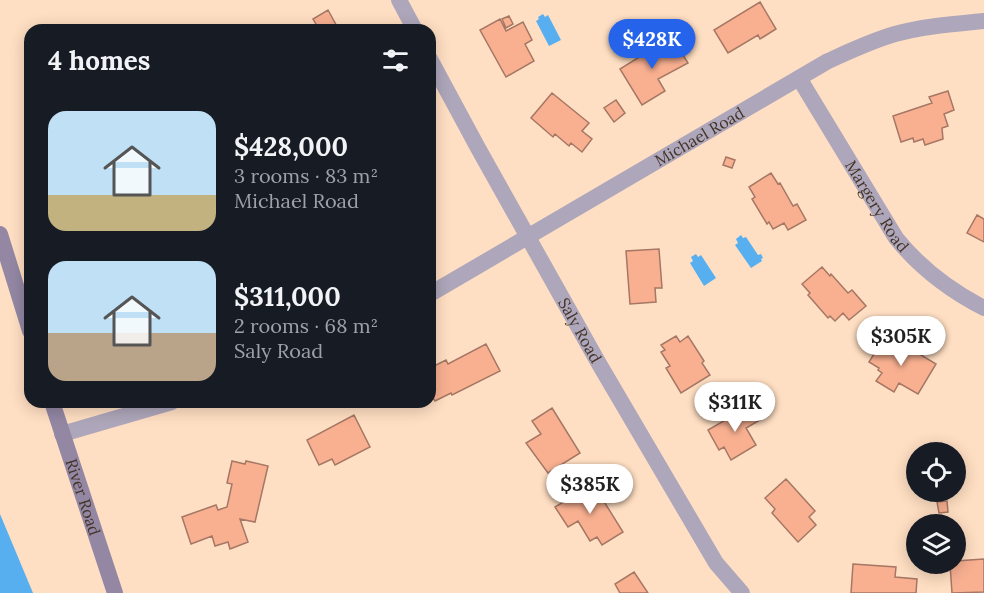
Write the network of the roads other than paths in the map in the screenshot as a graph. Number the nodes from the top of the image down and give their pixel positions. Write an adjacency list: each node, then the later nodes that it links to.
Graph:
1 (399, 0): 3 (street)
2 (984, 21): 5 (street, Michael Road)
3 (412, 24)
4 (436, 70): 7 (street, Saly Road)
5 (799, 78): 7 (street, Michael Road); 9 (street, Margery Road)
6 (0, 234): 10 (main road)
7 (527, 237): 8 (street, Michael Road); 15 (street, Saly Road)
8 (436, 290)
9 (984, 308)
10 (24, 312)
11 (54, 408): 13 (main road, River Road)
12 (151, 408): 13 (street)
13 (62, 434): 14 (main road, River Road)
14 (115, 593)
15 (742, 593)

